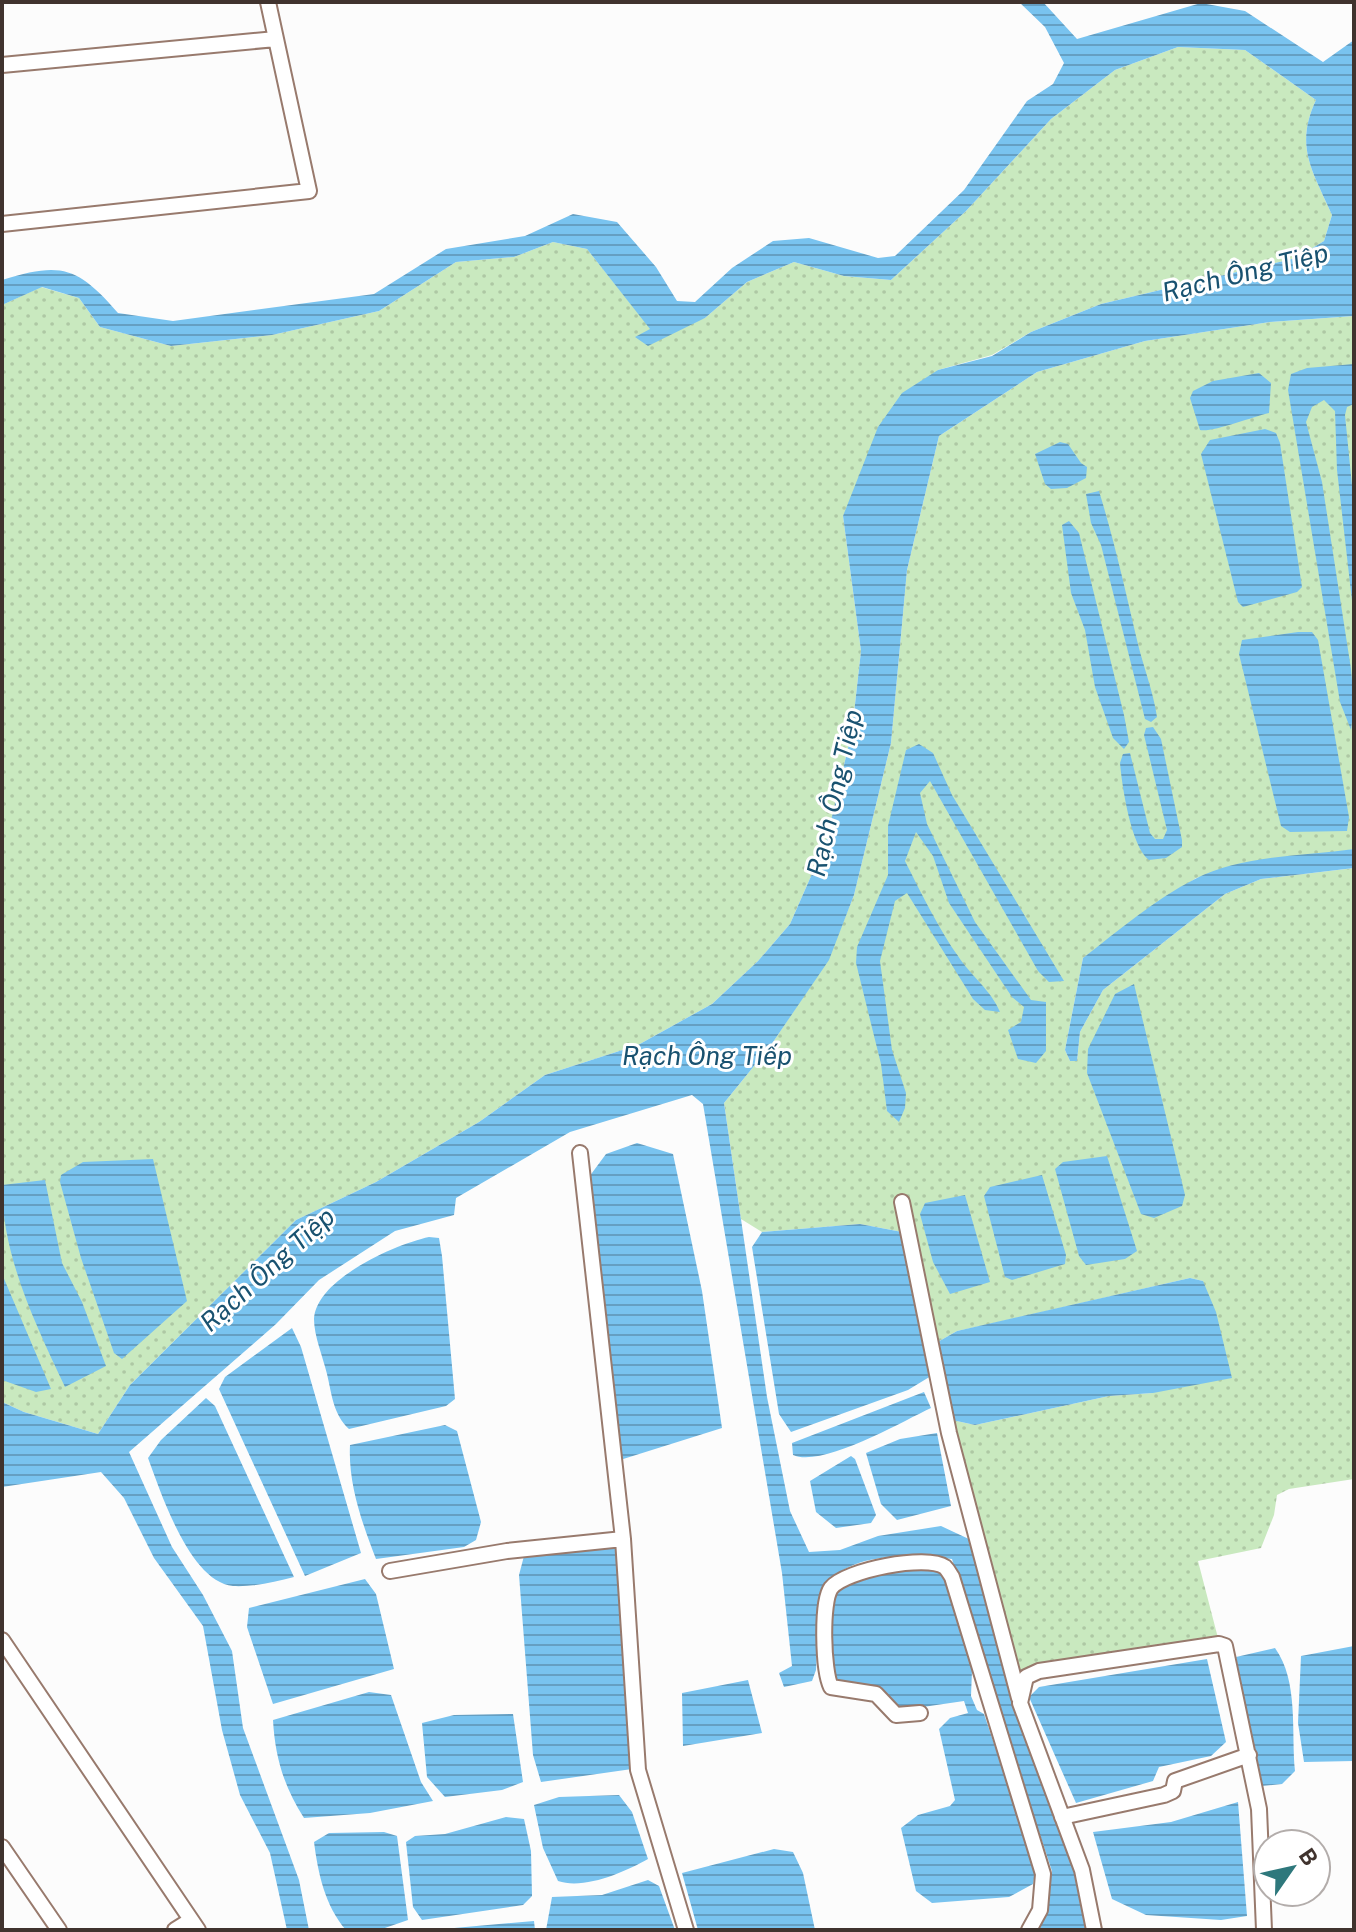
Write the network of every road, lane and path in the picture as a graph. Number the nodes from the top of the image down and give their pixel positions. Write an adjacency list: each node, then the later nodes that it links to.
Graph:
1 (268, 2): 2 (street)
2 (276, 39): 3 (street); 4 (street)
3 (2, 65)
4 (2, 224)
5 (580, 1153): 7 (street)
6 (902, 1202): 10 (street)
7 (623, 1539): 8 (street); 18 (street)
8 (390, 1571)
9 (2, 1640): 15 (street)
10 (1020, 1703): 12 (street); 13 (street)
11 (920, 1713): 19 (street)
12 (1249, 1755): 13 (street); 21 (street)
13 (1062, 1817): 20 (street)
14 (2, 1847): 16 (street)
15 (194, 1925): 17 (street)
16 (59, 1930)
17 (175, 1930)
18 (686, 1930)
19 (1029, 1930)
20 (1094, 1930)
21 (1264, 1930)

